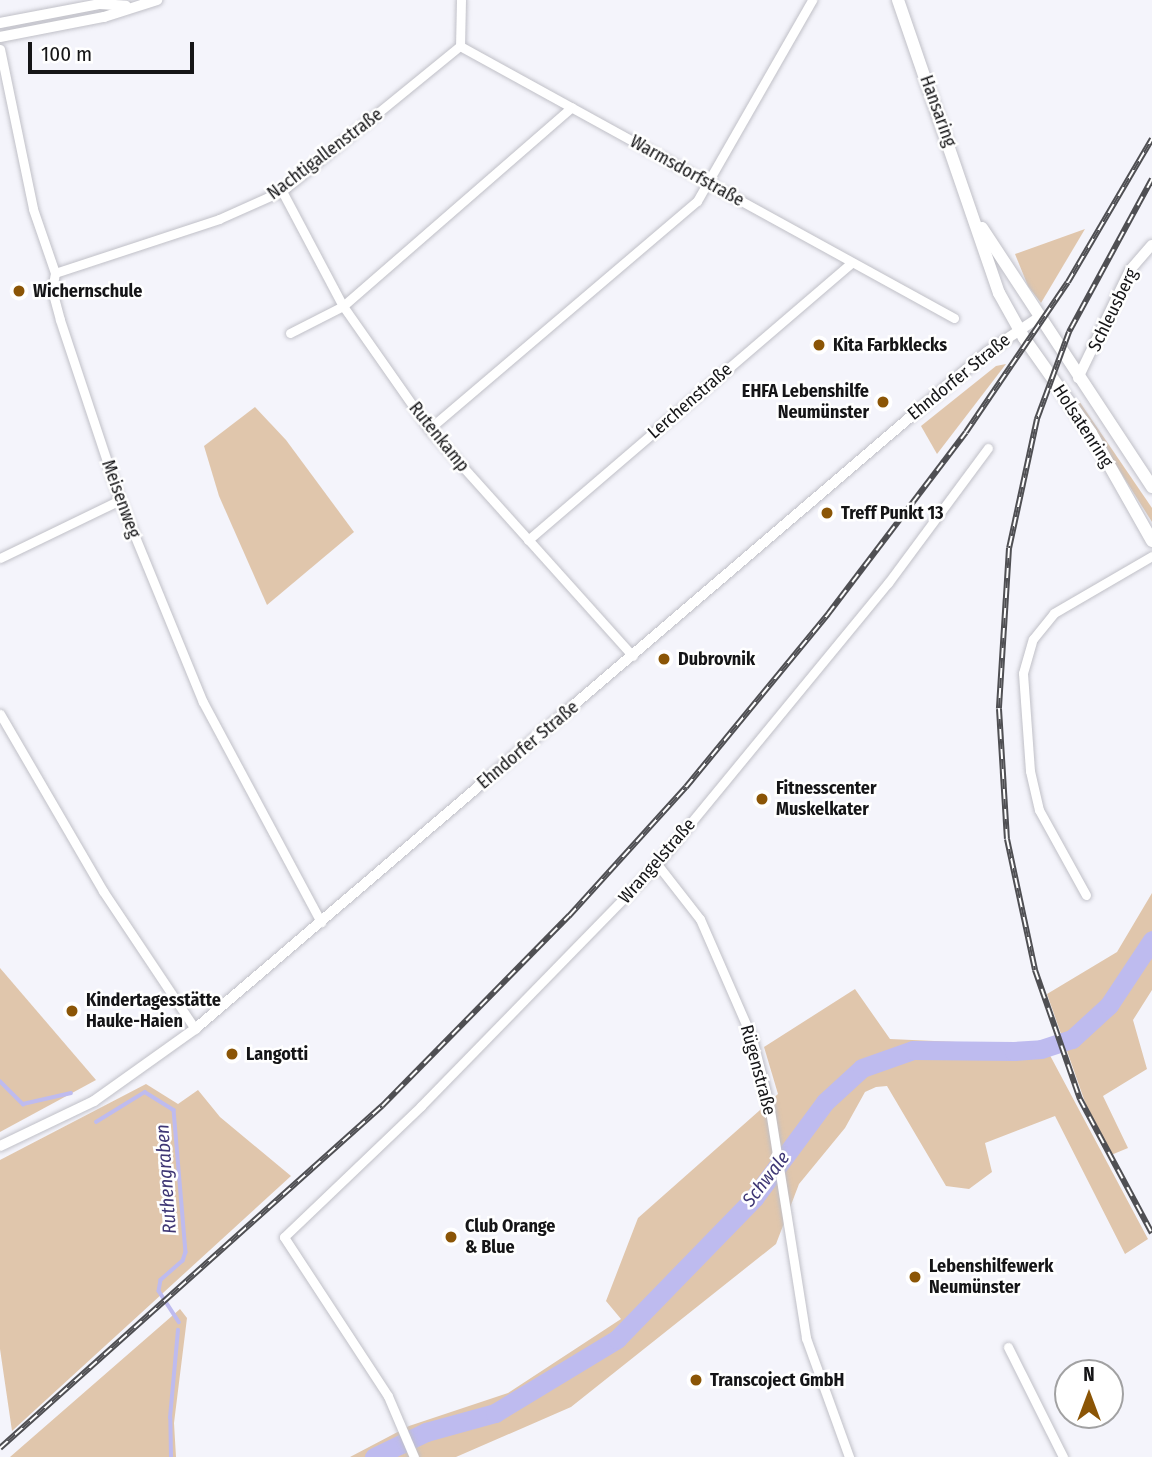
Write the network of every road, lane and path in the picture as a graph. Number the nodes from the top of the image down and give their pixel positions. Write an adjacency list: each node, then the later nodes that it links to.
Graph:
1 (157, 0): 5 (street)
2 (461, 0): 8 (street)
3 (812, 0): 11 (street)
4 (898, 0): 13 (main road, Hansaring)
5 (126, 6): 6 (street); 7 (street)
6 (0, 23)
7 (0, 37)
8 (460, 46): 10 (street, Warmsdorfstraße); 12 (street, Nachtigallenstraße)
9 (0, 48): 16 (street, Meisenweg)
10 (572, 107): 11 (street, Warmsdorfstraße); 17 (street)
11 (708, 183): 15 (street, Warmsdorfstraße); 23 (street)
12 (282, 191): 16 (street, Nachtigallenstraße); 17 (street, Rutenkamp)
13 (978, 222): 19 (main road, Hansaring); 20 (main road, Hansaring)
14 (1152, 245): 22 (street, Schleusberg)
15 (851, 263): 18 (street, Warmsdorfstraße); 28 (street, Lerchenstraße)
16 (55, 273): 26 (street, Meisenweg)
17 (343, 306): 21 (street); 23 (street, Rutenkamp)
18 (954, 318)
19 (1038, 318): 20 (street, Ehndorfer Straße); 22 (main road, Holsatenring)
20 (1020, 329): 27 (main road, Holsatenring); 32 (street, Ehndorfer Straße)
21 (290, 333)
22 (1078, 378): 25 (main road, Holsatenring)
23 (429, 429): 28 (street, Rutenkamp)
24 (988, 448): 34 (street, Wrangelstraße)
25 (1152, 487)
26 (120, 500): 31 (street); 36 (street, Meisenweg)
27 (1148, 526): 29 (main road, Holsatenring)
28 (528, 540): 32 (street, Rutenkamp)
29 (1152, 541)
30 (1152, 556): 35 (street)
31 (0, 558)
32 (633, 656): 36 (street, Ehndorfer Straße)
33 (0, 714): 37 (street)
34 (657, 864): 40 (street, Wrangelstraße); 41 (street, Rügenstraße)
35 (1086, 895)
36 (321, 922): 37 (street, Ehndorfer Straße)
37 (195, 1029): 38 (street, Ehndorfer Straße)
38 (0, 1146)
39 (1008, 1347): 42 (street)
40 (413, 1456)
41 (849, 1457)
42 (1063, 1457)

